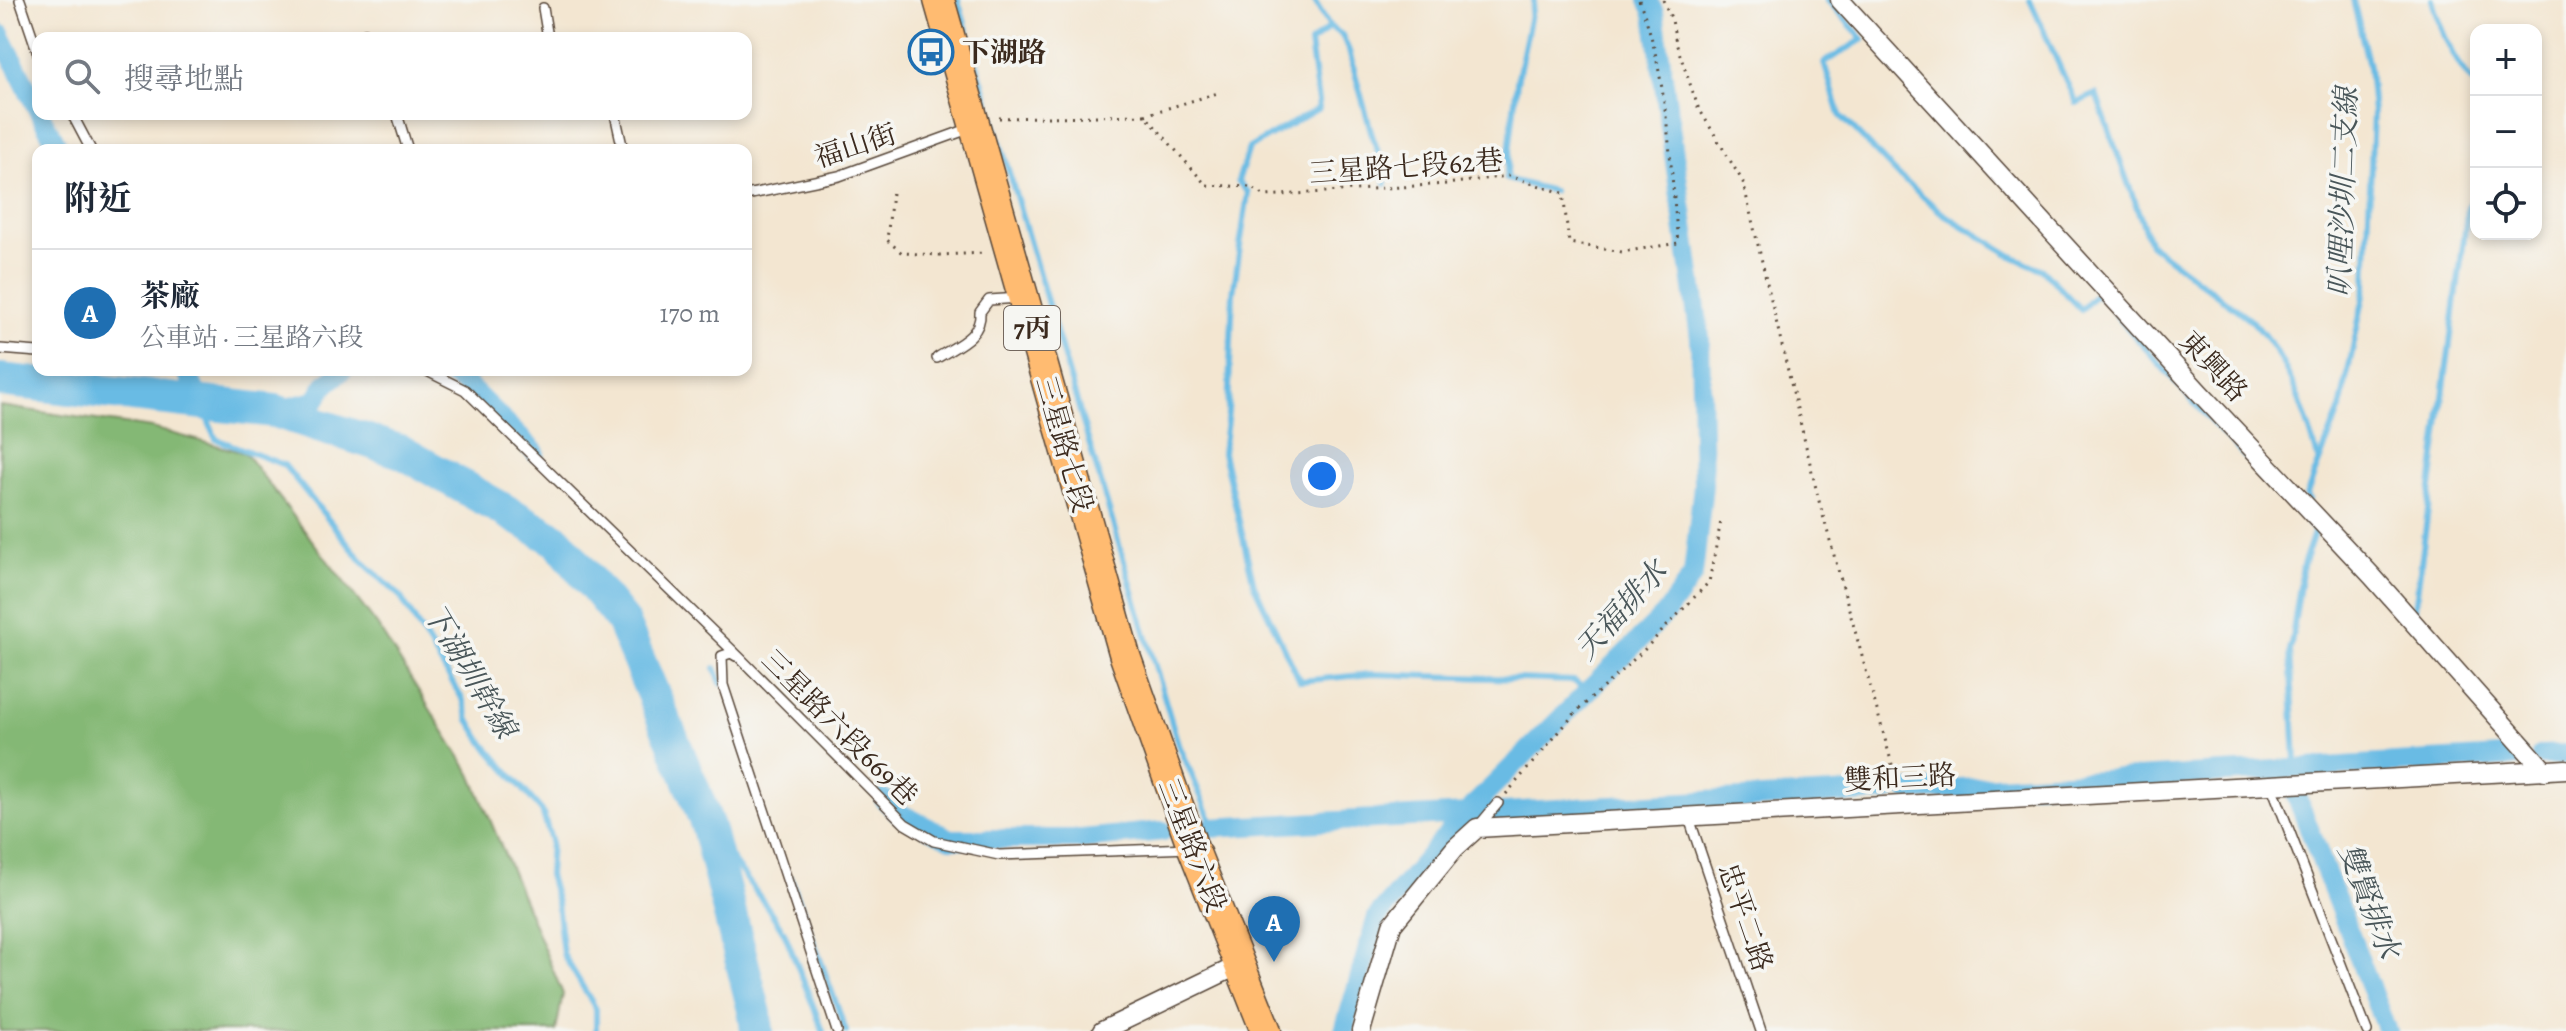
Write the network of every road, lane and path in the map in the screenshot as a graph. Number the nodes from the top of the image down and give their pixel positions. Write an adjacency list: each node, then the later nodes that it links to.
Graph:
1 (20, 0): 8 (lane)
2 (939, 0): 14 (main road, 三星路七段 / 7丙)
3 (1639, 0): 10 (path, 三星路七段62巷)
4 (1663, 0): 31 (path)
5 (1840, 0): 30 (street, 東興路)
6 (543, 8): 7 (lane)
7 (547, 32)
8 (32, 35)
9 (1221, 92): 10 (path)
10 (1145, 115): 14 (path)
11 (75, 120): 15 (lane)
12 (399, 120): 16 (lane)
13 (616, 120): 17 (lane)
14 (973, 123): 19 (lane, 福山街); 20 (main road, 三星路七段 / 7丙)
15 (88, 144)
16 (406, 144)
17 (622, 144)
18 (892, 193): 20 (path)
19 (752, 194)
20 (1009, 251): 21 (main road, 三星路七段 / 7丙)
21 (1023, 297): 24 (lane); 27 (main road, 三星路七段 / 7丙)
22 (0, 349): 23 (lane)
23 (32, 352)
24 (937, 358)
25 (437, 376): 28 (lane, 三星路六段669巷)
26 (1721, 521): 33 (path)
27 (1125, 656): 36 (main road, 三星路六段 / 7丙)
28 (739, 657): 36 (lane, 三星路六段669巷); 38 (lane)
29 (2566, 769): 30 (street, 雙和三路)
30 (2545, 771): 32 (street, 雙和三路)
31 (1897, 780)
32 (2271, 784): 34 (street, 雙和三路); 43 (lane)
33 (1498, 803): 35 (lane)
34 (1689, 818): 35 (street, 雙和三路); 42 (lane, 忠平二路)
35 (1482, 822): 41 (street)
36 (1188, 835): 37 (main road, 三星路六段 / 7丙)
37 (1239, 965): 39 (street); 40 (main road, 三星路六段 / 7丙)
38 (837, 1031)
39 (1102, 1031)
40 (1266, 1031)
41 (1361, 1031)
42 (1761, 1031)
43 (2367, 1031)

